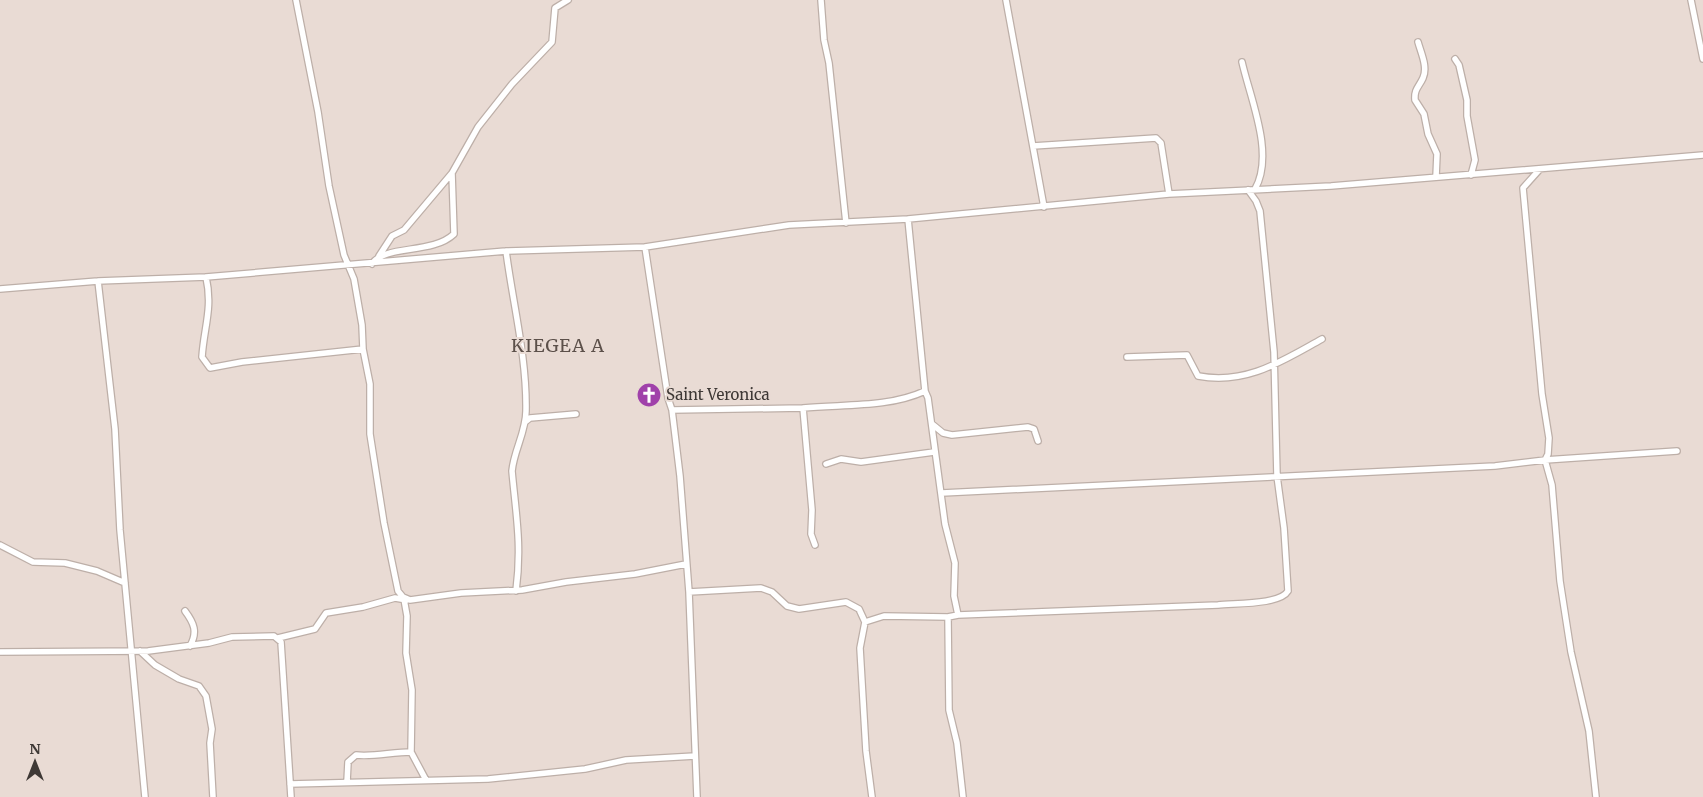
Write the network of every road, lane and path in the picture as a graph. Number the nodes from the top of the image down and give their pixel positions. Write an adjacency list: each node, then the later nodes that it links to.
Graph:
1 (296, 0): 26 (street)
2 (568, 0): 13 (street)
3 (821, 0): 21 (street)
4 (1006, 0): 10 (street)
5 (1691, 0): 7 (street)
6 (1418, 42): 15 (street)
7 (1703, 58)
8 (1455, 59): 14 (street)
9 (1242, 62): 16 (street)
10 (1033, 146): 18 (street); 19 (street)
11 (1703, 155): 12 (street)
12 (1540, 169): 14 (street); 43 (street)
13 (452, 173): 24 (street); 24 (street)
14 (1471, 175): 15 (street)
15 (1436, 177): 16 (street)
16 (1255, 189): 17 (street)
17 (1248, 190): 18 (street); 33 (street)
18 (1169, 194): 19 (street)
19 (1044, 207): 20 (street)
20 (908, 219): 21 (street); 34 (street)
21 (846, 223): 22 (street)
22 (645, 247): 23 (street); 36 (street)
23 (506, 251): 25 (street); 38 (street)
24 (379, 256): 25 (street)
25 (372, 264): 26 (street)
26 (347, 266): 27 (street); 31 (street)
27 (206, 278): 28 (street); 31 (street)
28 (98, 281): 29 (street); 50 (street)
29 (0, 289)
30 (1322, 339): 33 (street)
31 (363, 349): 53 (street)
32 (1127, 357): 33 (street)
33 (1274, 365): 45 (street)
34 (925, 391): 35 (street); 39 (street)
35 (803, 408): 36 (street); 48 (street)
36 (672, 410): 49 (street)
37 (576, 414): 38 (street)
38 (525, 422): 51 (street)
39 (932, 424): 40 (street); 42 (street)
40 (1038, 441)
41 (1677, 451): 43 (street)
42 (934, 452): 44 (street); 46 (street)
43 (1545, 460): 45 (street); 74 (street)
44 (826, 464)
45 (1278, 476): 46 (street); 55 (street)
46 (942, 493): 55 (street)
47 (0, 545): 50 (street)
48 (815, 546)
49 (686, 564): 51 (street); 52 (street)
50 (125, 583): 60 (street)
51 (516, 591): 53 (street)
52 (689, 592): 57 (street); 64 (street)
53 (407, 600): 58 (street); 63 (street)
54 (185, 611): 59 (street)
55 (958, 615): 56 (street)
56 (948, 617): 57 (street); 73 (street)
57 (865, 622): 72 (street)
58 (278, 638): 59 (street); 67 (street)
59 (190, 646): 61 (street)
60 (130, 650): 61 (street); 62 (street); 68 (street)
61 (140, 651): 69 (street)
62 (0, 652)
63 (411, 752): 65 (street); 66 (street)
64 (695, 756): 65 (street); 71 (street)
65 (426, 780): 66 (street)
66 (347, 782): 67 (street)
67 (290, 784): 70 (street)
68 (145, 797)
69 (213, 797)
70 (291, 797)
71 (697, 797)
72 (872, 797)
73 (963, 797)
74 (1596, 797)

